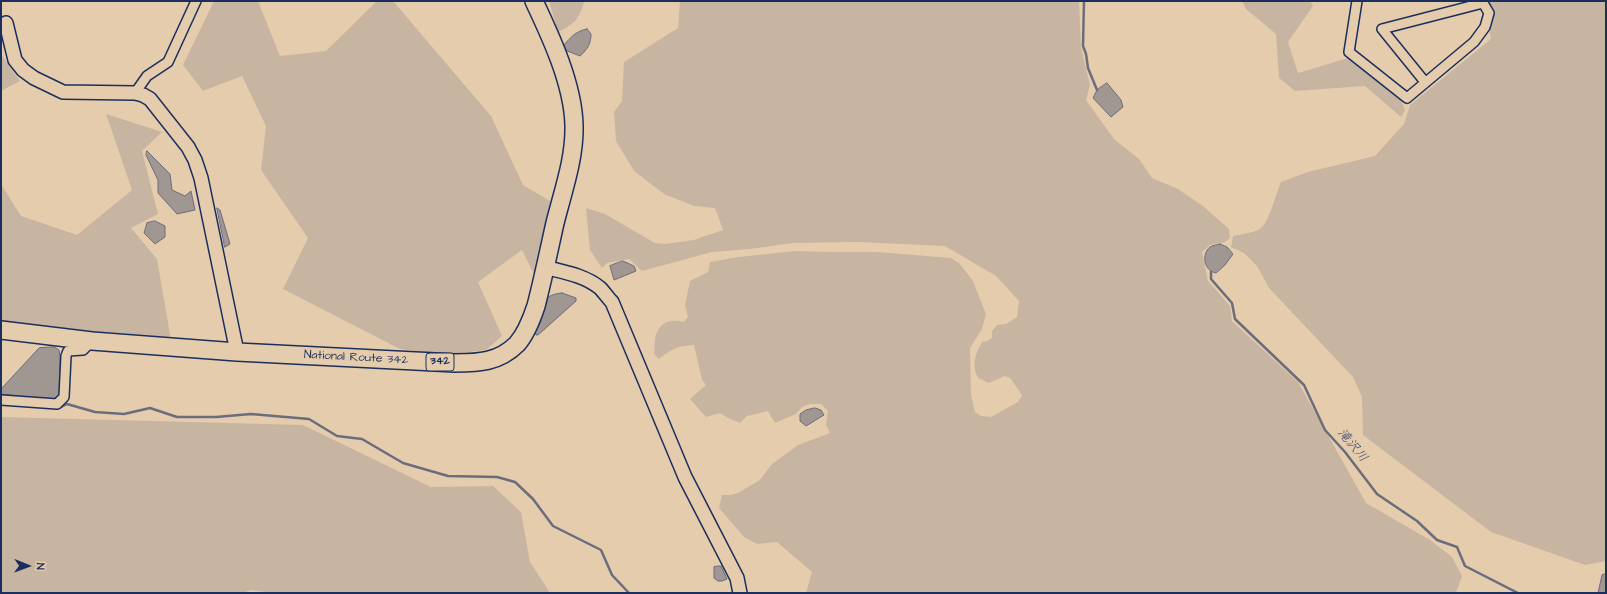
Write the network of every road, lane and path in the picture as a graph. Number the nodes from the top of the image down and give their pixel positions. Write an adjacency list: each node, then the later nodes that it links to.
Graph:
1 (196, 1): 6 (street)
2 (534, 1): 7 (highway, National Route 342 / 342)
3 (1357, 1): 5 (street)
4 (6, 23): 6 (street)
5 (1425, 82): 5 (street)
6 (135, 92): 10 (street)
7 (544, 267): 10 (highway, National Route 342 / 342); 12 (street)
8 (1, 330): 9 (highway, National Route 342 / 342)
9 (92, 341): 10 (highway, National Route 342 / 342); 11 (street)
10 (237, 352)
11 (1, 400)
12 (740, 593)

